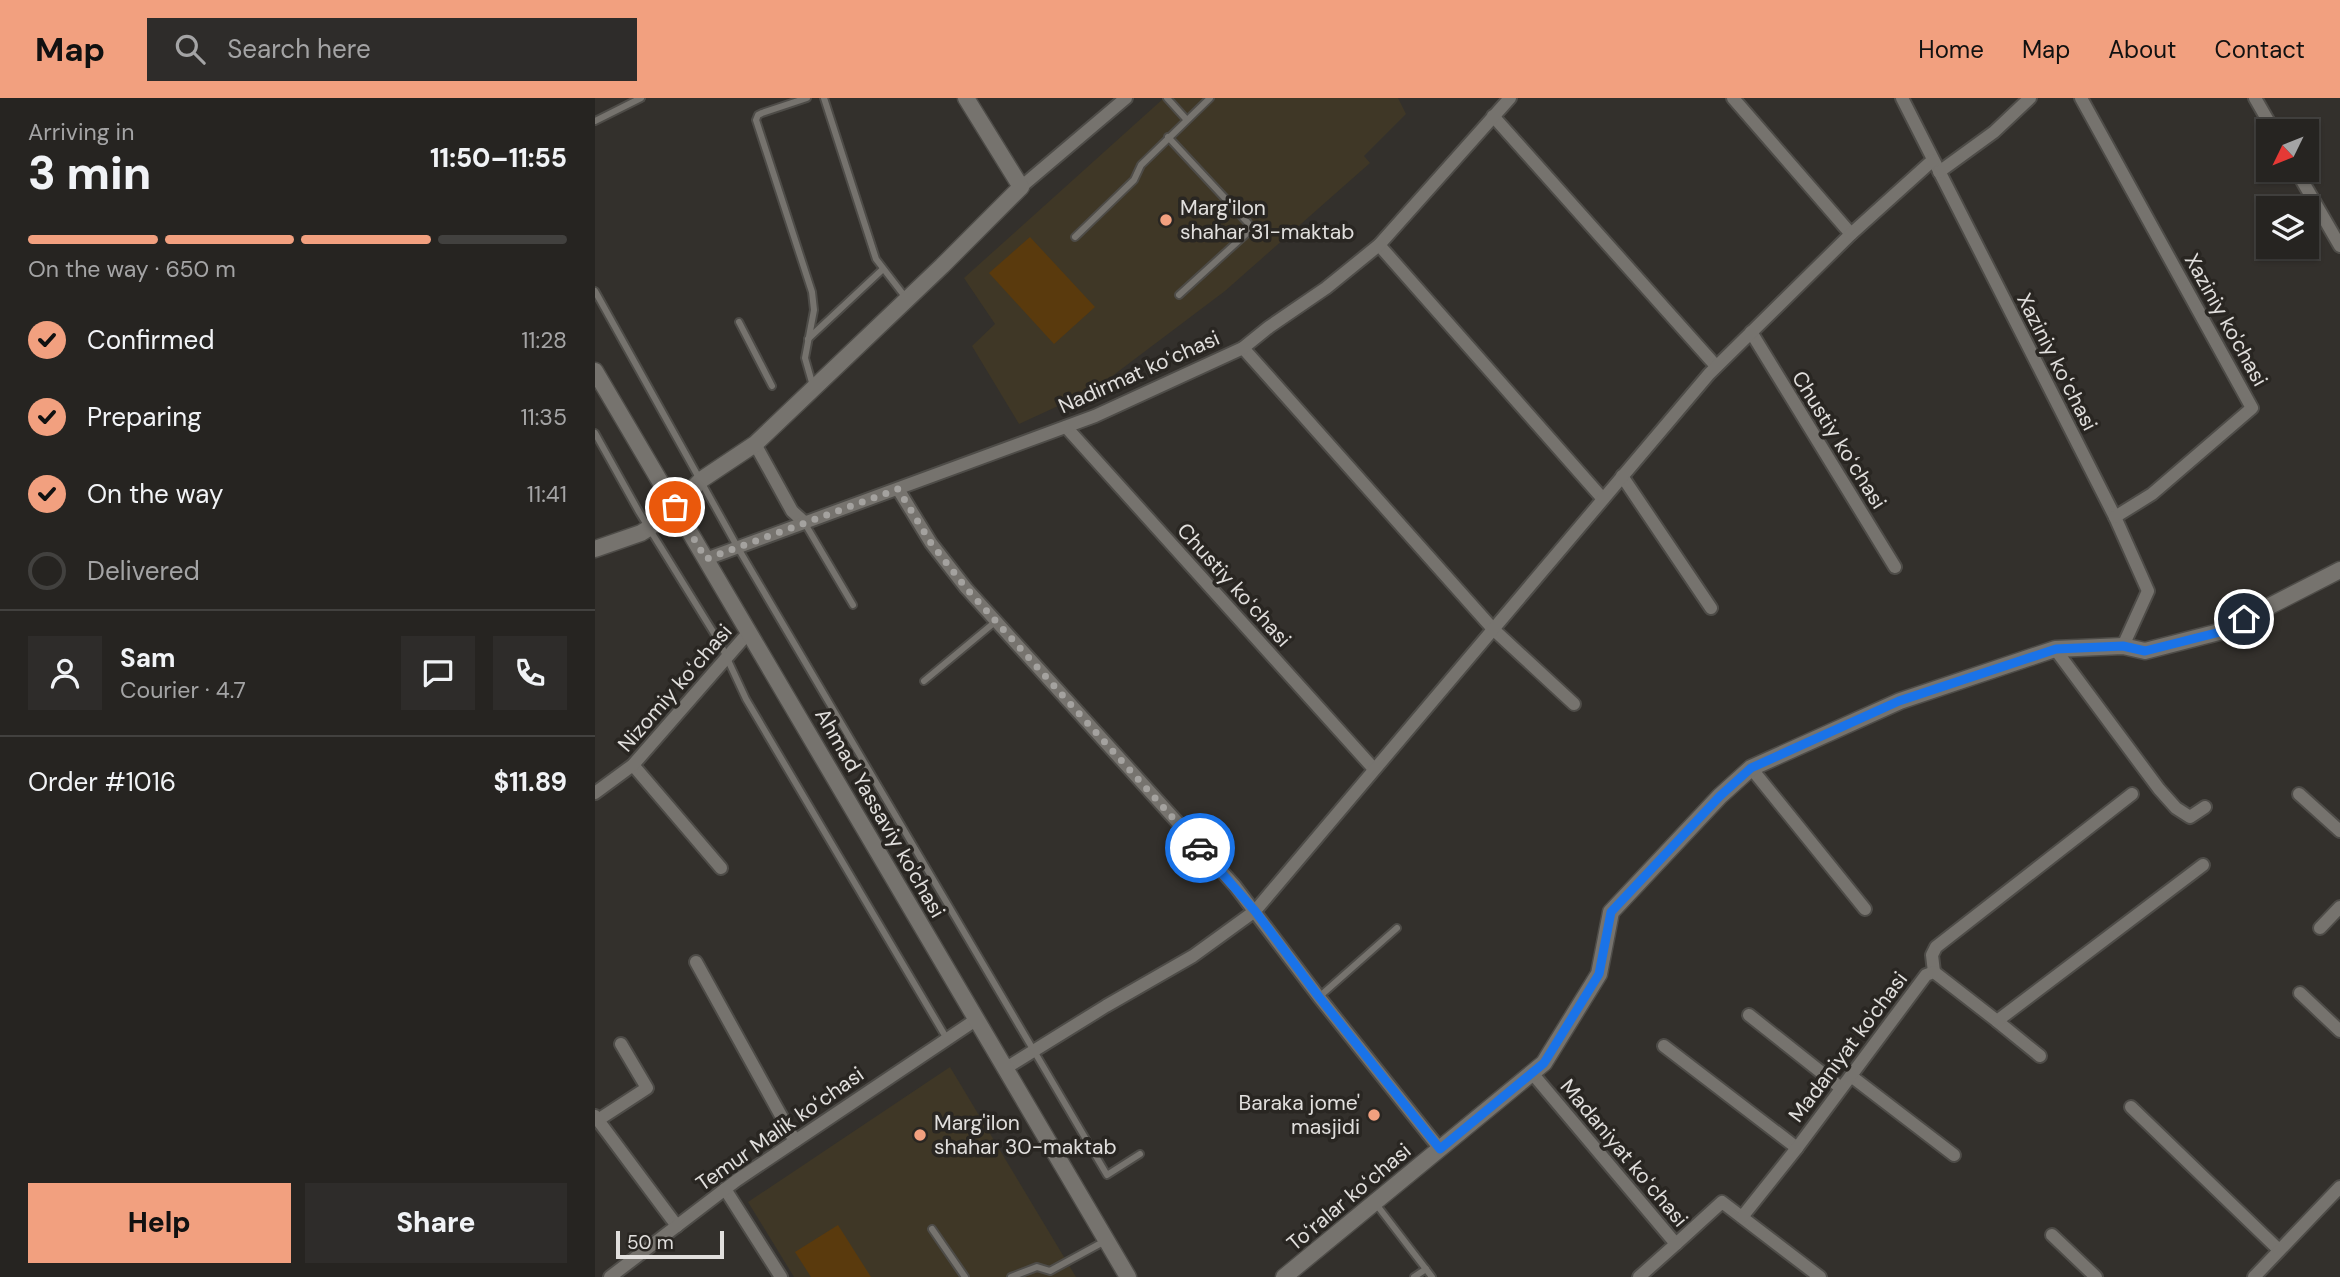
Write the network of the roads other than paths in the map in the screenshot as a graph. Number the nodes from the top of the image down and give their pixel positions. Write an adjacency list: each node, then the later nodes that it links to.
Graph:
1 (641, 98): 17 (lane)
2 (807, 98): 32 (lane)
3 (824, 98): 26 (lane)
4 (966, 98): 21 (street)
5 (1167, 98): 15 (lane)
6 (1210, 98): 15 (lane)
7 (1510, 98): 14 (street, Nadirmat koʻchasi)
8 (1733, 98): 22 (street)
9 (1902, 98): 19 (street, Xaziniy koʻchasi)
10 (2030, 98): 19 (street)
11 (2081, 98): 46 (street, Xaziniy ko'chasi)
12 (2255, 98): 16 (street)
13 (1124, 99): 21 (street)
14 (1493, 116): 24 (street, Nadirmat koʻchasi); 34 (street)
15 (1186, 119): 18 (lane)
16 (2267, 119)
17 (595, 121)
18 (1168, 137): 23 (lane); 28 (lane)
19 (1936, 166): 22 (street); 46 (street, Xaziniy koʻchasi)
20 (2303, 182): 25 (street)
21 (1021, 187): 29 (street)
22 (1851, 234): 31 (street)
23 (1075, 237)
24 (1379, 245): 33 (street, Nadirmat koʻchasi); 44 (street)
25 (2340, 246)
26 (883, 269): 29 (lane); 32 (lane)
27 (595, 291): 42 (lane)
28 (1179, 295)
29 (907, 299): 37 (street)
30 (739, 322): 36 (lane)
31 (1751, 332): 34 (street); 52 (street, Chustiy koʻchasi)
32 (808, 339): 37 (lane)
33 (1243, 348): 38 (street, Nadirmat koʻchasi); 57 (street)
34 (1716, 366): 41 (street)
35 (595, 371): 45 (street, Ahmad Yassaviy ko'chasi)
36 (772, 386)
37 (814, 388): 40 (street)
38 (1066, 427): 43 (street, Nadirmat koʻchasi); 66 (street, Chustiy koʻchasi)
39 (595, 433): 48 (lane)
40 (755, 444): 42 (street); 47 (street)
41 (1622, 476): 44 (street); 55 (street)
42 (701, 480): 45 (street); 49 (lane)
43 (898, 489): 47 (street, Nadirmat koʻchasi); 56 (street)
44 (1603, 499): 57 (street)
45 (675, 507): 48 (street); 51 (street, Ahmad Yassaviy ko'chasi)
46 (2115, 517): 59 (street, Xaziniy koʻchasi)
47 (804, 523): 49 (street, Nadirmat koʻchasi); 54 (lane)
48 (649, 528): 50 (street); 61 (lane)
49 (738, 548): 51 (street, Nadirmat koʻchasi); 90 (lane)
50 (595, 549)
51 (706, 559): 58 (street, Ahmad Yassaviy ko'chasi)
52 (1895, 568)
53 (2340, 570): 59 (street, Toʻralar koʻchasi)
54 (853, 606)
55 (1711, 608)
56 (995, 622): 62 (lane); 76 (street)
57 (1493, 629): 63 (street); 66 (street)
58 (749, 632): 61 (street, Nizomiy koʻchasi); 84 (street, Ahmad Yassaviy ko'chasi)
59 (2123, 646): 60 (street, Toʻralar koʻchasi)
60 (2056, 649): 65 (street, Toʻralar koʻchasi); 70 (street)
61 (726, 659): 64 (street, Nizomiy koʻchasi); 87 (lane)
62 (923, 681)
63 (1574, 704)
64 (633, 765): 67 (street, Nizomiy koʻchasi); 73 (street)
65 (1751, 768): 75 (street); 93 (street, Toʻralar koʻchasi)
66 (1374, 769): 76 (street)
67 (595, 793)
68 (2132, 794): 80 (street)
69 (2299, 794): 71 (street)
70 (2205, 807)
71 (2340, 831)
72 (2203, 865): 85 (street)
73 (721, 868)
74 (2340, 907): 78 (street)
75 (1865, 909)
76 (1255, 911): 82 (street); 90 (street)
77 (1398, 928): 82 (lane)
78 (2320, 928)
79 (697, 962): 98 (street)
80 (1934, 972): 85 (street, Madaniyat ko'chasi); 94 (street, Madaniyat ko'chasi)
81 (2300, 993): 86 (street)
82 (1319, 997): 99 (street)
83 (1749, 1015): 95 (street)
84 (977, 1019): 87 (street, Temur Malik koʻchasi); 92 (street, Ahmad Yassaviy ko'chasi)
85 (1997, 1021): 91 (street, Madaniyat ko'chasi)
86 (2340, 1031)
87 (947, 1039): 98 (street, Temur Malik koʻchasi)
88 (621, 1044): 97 (street)
89 (1664, 1046): 100 (street)
90 (1034, 1051): 92 (street); 101 (lane)
91 (2040, 1056)
92 (1006, 1068): 110 (street, Ahmad Yassaviy ko'chasi)
93 (1532, 1073): 99 (street, Toʻralar koʻchasi); 111 (street, Madaniyat koʻchasi)
94 (1851, 1076): 95 (street, Madaniyat ko'chasi); 102 (street)
95 (1841, 1088): 100 (street, Madaniyat ko'chasi)
96 (2131, 1107): 112 (street)
97 (596, 1118): 107 (street)
98 (795, 1141): 104 (street, Temur Malik koʻchasi)
99 (1440, 1149): 105 (street, Toʻralar koʻchasi)
100 (1797, 1149): 106 (street, Madaniyat ko'chasi)
101 (1140, 1154)
102 (1954, 1155)
103 (2340, 1187): 112 (street)
104 (725, 1189): 107 (street, Temur Malik koʻchasi); 115 (street)
105 (1374, 1203): 113 (lane); 119 (street, Toʻralar koʻchasi)
106 (1742, 1217): 111 (street, Madaniyat koʻchasi); 123 (street, Madaniyat koʻchasi)
107 (677, 1226): 114 (street, Temur Malik koʻchasi)
108 (932, 1229): 116 (lane)
109 (2052, 1235): 124 (street)
110 (1106, 1240): 117 (lane); 118 (street, Ahmad Yassaviy ko'chasi)
111 (1676, 1244): 122 (street)
112 (2279, 1250): 125 (street)
113 (1426, 1269): 120 (lane); 121 (lane)
114 (610, 1277)
115 (781, 1277)
116 (965, 1277)
117 (1011, 1277)
118 (1128, 1277)
119 (1285, 1277)
120 (1414, 1277)
121 (1432, 1277)
122 (1639, 1277)
123 (1821, 1277)
124 (2096, 1277)
125 (2254, 1277)

